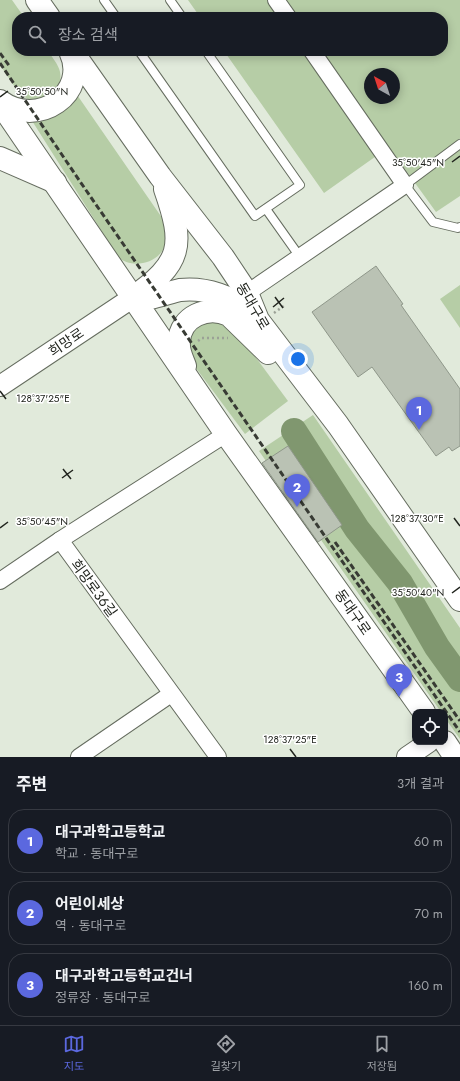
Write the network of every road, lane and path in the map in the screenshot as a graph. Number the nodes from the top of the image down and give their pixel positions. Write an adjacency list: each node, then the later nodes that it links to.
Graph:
1 (37, 0): 5 (main road)
2 (104, 0): 6 (lane)
3 (170, 0): 7 (lane)
4 (276, 0): 8 (street)
5 (45, 12)
6 (112, 12)
7 (178, 12)
8 (284, 12)
9 (72, 56): 14 (main road)
10 (75, 56): 17 (main road, 동대구로)
11 (144, 56): 20 (lane)
12 (210, 56): 20 (lane)
13 (315, 56): 19 (street)
14 (0, 102): 18 (main road, 동대구로)
15 (460, 144): 19 (lane)
16 (0, 158): 18 (main road)
17 (160, 176): 23 (main road, 동대구로); 24 (main road)
18 (55, 182): 24 (main road, 동대구로)
19 (405, 185): 21 (lane); 22 (street)
20 (266, 208): 22 (lane)
21 (460, 227)
22 (300, 256): 23 (street)
23 (247, 293): 26 (main road, 동대구로)
24 (132, 298): 26 (main road); 28 (street, 희망로); 29 (main road, 동대구로)
25 (285, 305): 26 (path)
26 (255, 324): 27 (path); 27 (main road); 33 (main road, 동대구로)
27 (180, 352): 29 (main road)
28 (0, 386)
29 (196, 391): 30 (main road, 동대구로)
30 (226, 434): 31 (street); 35 (main road, 동대구로)
31 (60, 540): 32 (street); 34 (street, 희망로36길)
32 (0, 581)
33 (460, 600)
34 (171, 694): 38 (street); 39 (street, 희망로36길)
35 (422, 709)
36 (425, 745): 40 (street)
37 (447, 745): 41 (main road)
38 (78, 757)
39 (218, 757)
40 (407, 757)
41 (455, 757)

